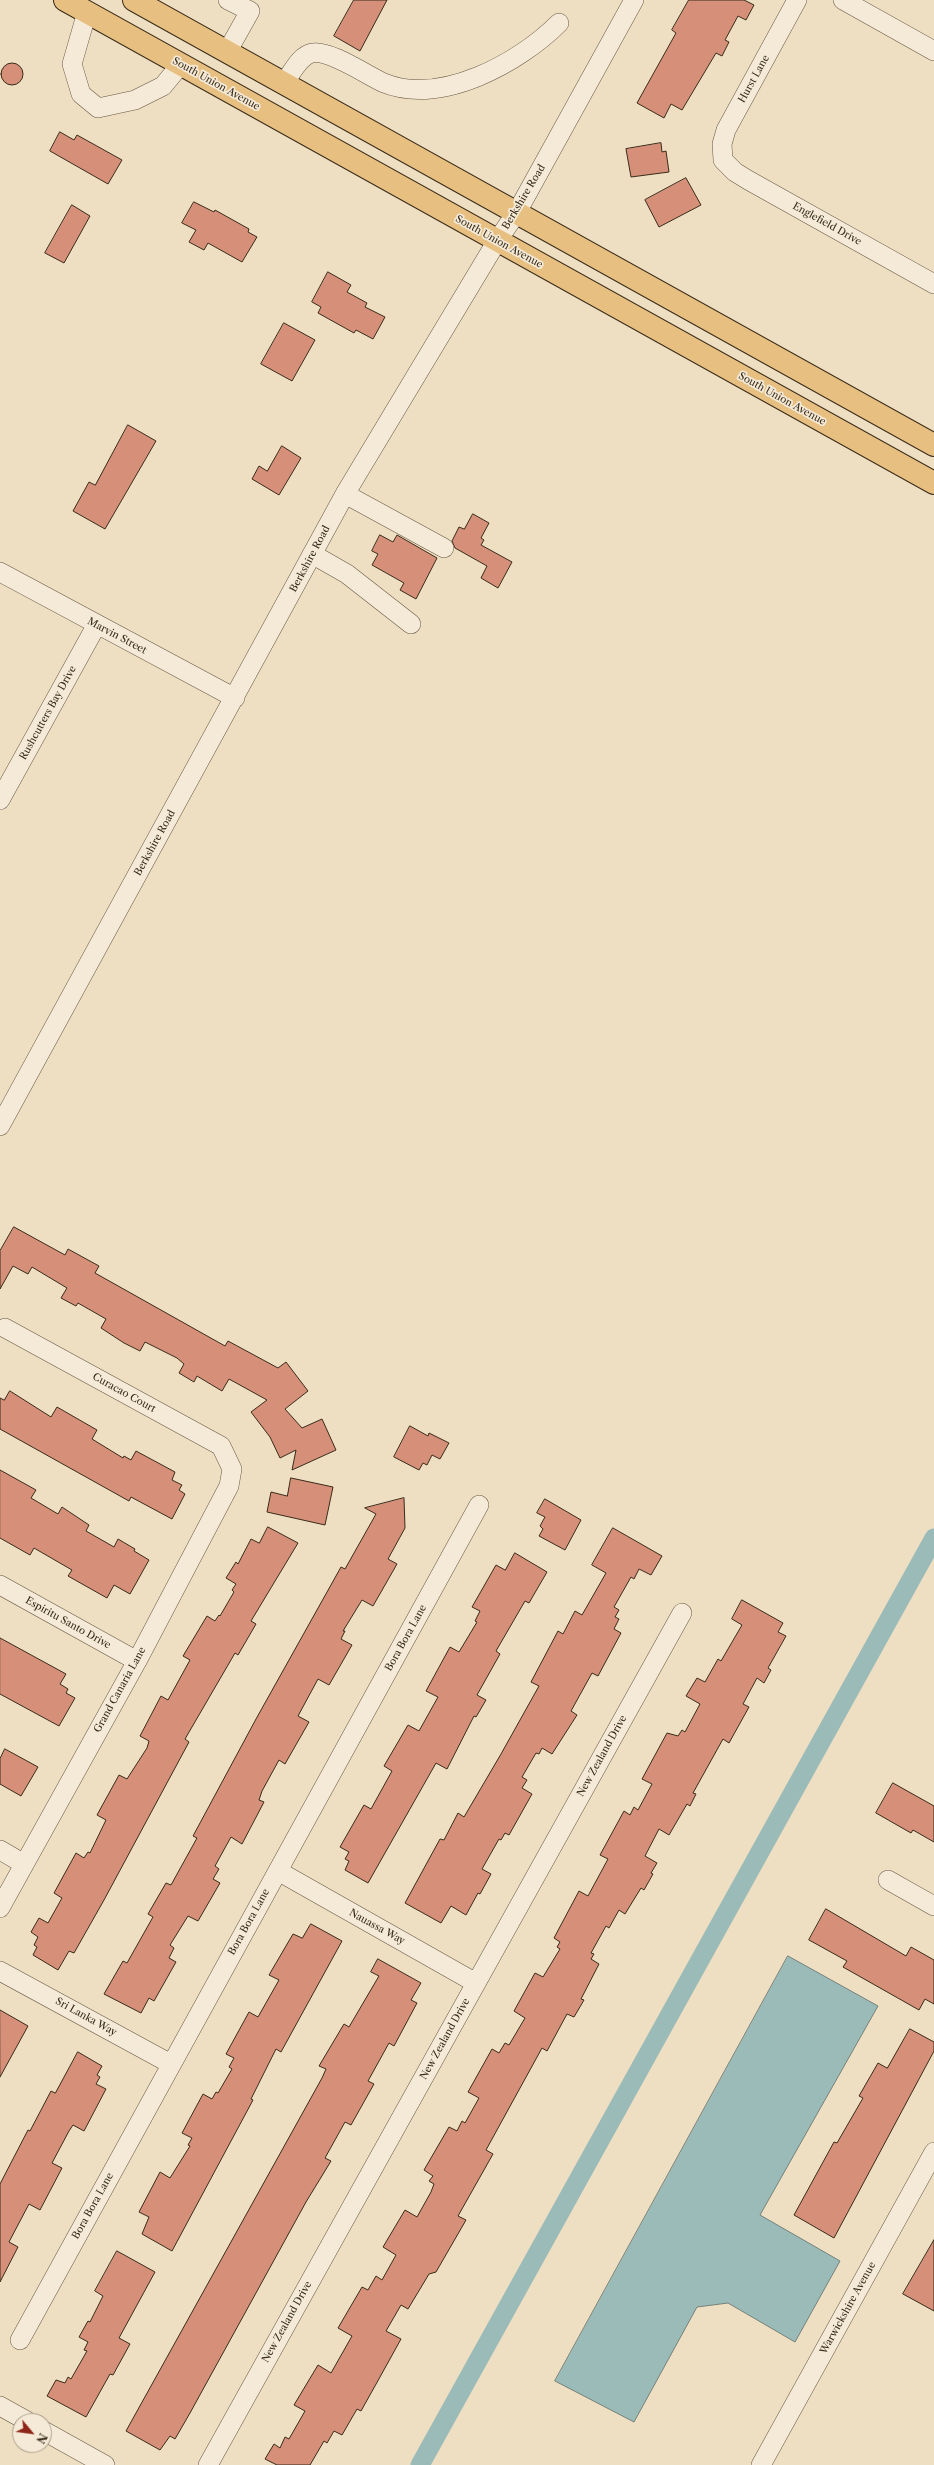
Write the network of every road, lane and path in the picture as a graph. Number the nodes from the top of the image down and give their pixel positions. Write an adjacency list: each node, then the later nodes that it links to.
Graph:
1 (65, 0): 7 (main road, South Union Avenue)
2 (228, 0): 10 (street)
3 (634, 0): 14 (street, Berkshire Road)
4 (797, 0): 13 (street, Hurst Lane)
5 (843, 0): 9 (street)
6 (143, 2): 10 (main road)
7 (86, 12): 11 (main road, South Union Avenue); 11 (street)
8 (559, 23): 12 (street)
9 (934, 51)
10 (227, 52): 12 (main road)
11 (181, 64): 15 (main road, South Union Avenue)
12 (284, 84): 14 (main road)
13 (723, 160): 16 (street, Englefield Drive)
14 (517, 212): 15 (street, Berkshire Road); 17 (main road)
15 (497, 241): 18 (main road, South Union Avenue); 19 (street, Berkshire Road)
16 (934, 284)
17 (934, 445)
18 (934, 483)
19 (345, 494): 20 (street); 21 (street, Berkshire Road)
20 (444, 548)
21 (312, 554): 23 (street); 25 (street, Berkshire Road)
22 (0, 572): 24 (street, Marvin Street)
23 (411, 624)
24 (96, 626): 25 (street, Marvin Street); 26 (street, Rushcutters Bay Drive)
25 (235, 698): 27 (street, Berkshire Road)
26 (0, 800)
27 (0, 1126)
28 (5, 1328): 29 (street, Curacao Court)
29 (232, 1469): 33 (street, Grand Canaria Lane)
30 (479, 1505): 36 (street, Bora Bora Lane)
31 (0, 1585): 33 (street, Espiritu Santo Drive)
32 (682, 1613): 41 (street, New Zealand Drive)
33 (137, 1661): 35 (street, Grand Canaria Lane)
34 (0, 1850): 35 (street)
35 (24, 1864): 39 (street, Grand Canaria Lane)
36 (278, 1871): 41 (street, Nauassa Way); 42 (street, Bora Bora Lane)
37 (888, 1880): 38 (street)
38 (934, 1906)
39 (0, 1908)
40 (0, 1970): 42 (street, Sri Lanka Way)
41 (476, 1983): 49 (street, New Zealand Drive)
42 (171, 2064): 44 (street, Bora Bora Lane)
43 (934, 2152): 50 (street, Warwickshire Avenue)
44 (20, 2340)
45 (0, 2406): 46 (street)
46 (12, 2413)
47 (52, 2435): 48 (street)
48 (105, 2465)
49 (208, 2465)
50 (761, 2465)

